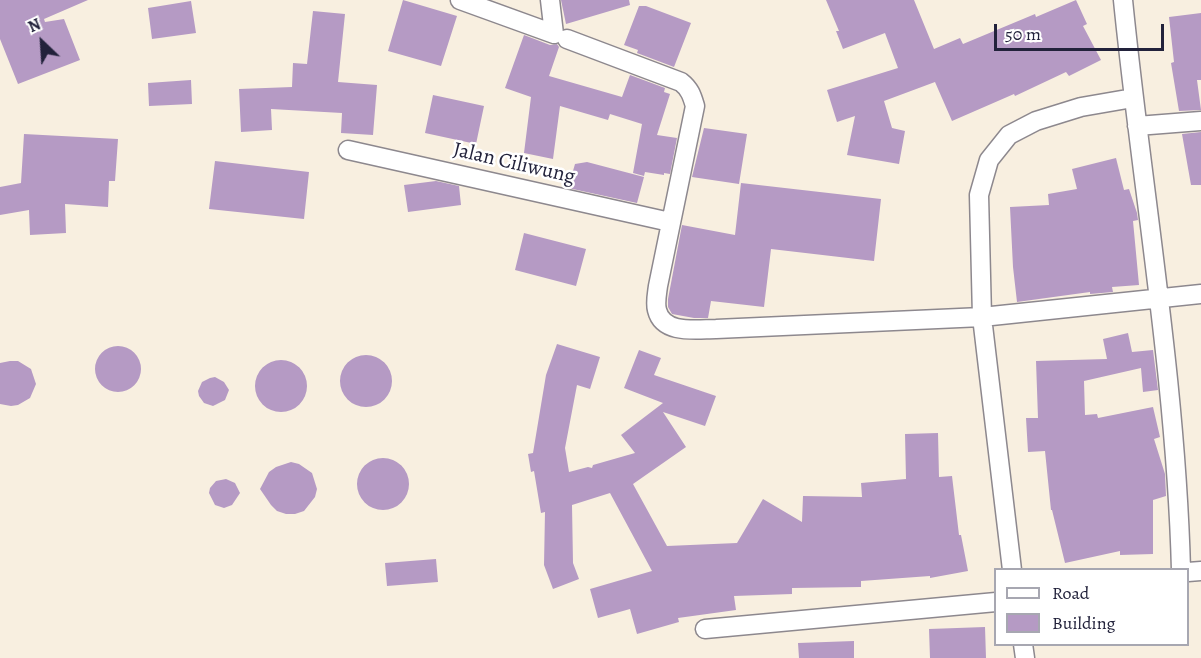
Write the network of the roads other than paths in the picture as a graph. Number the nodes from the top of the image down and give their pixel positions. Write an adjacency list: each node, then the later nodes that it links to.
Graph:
1 (460, 0): 2 (street)
2 (550, 0)
3 (1123, 0): 5 (street)
4 (567, 39): 9 (street)
5 (1133, 98): 7 (street); 12 (street)
6 (1201, 121): 7 (street)
7 (1137, 126): 11 (street)
8 (348, 150): 9 (street, Jalan Ciliwung)
9 (670, 222): 12 (street)
10 (1201, 294): 11 (street)
11 (1160, 298): 12 (street); 14 (street)
12 (982, 317): 13 (street)
13 (1012, 568)
14 (1181, 568)
15 (994, 602): 16 (street)
16 (705, 629)

